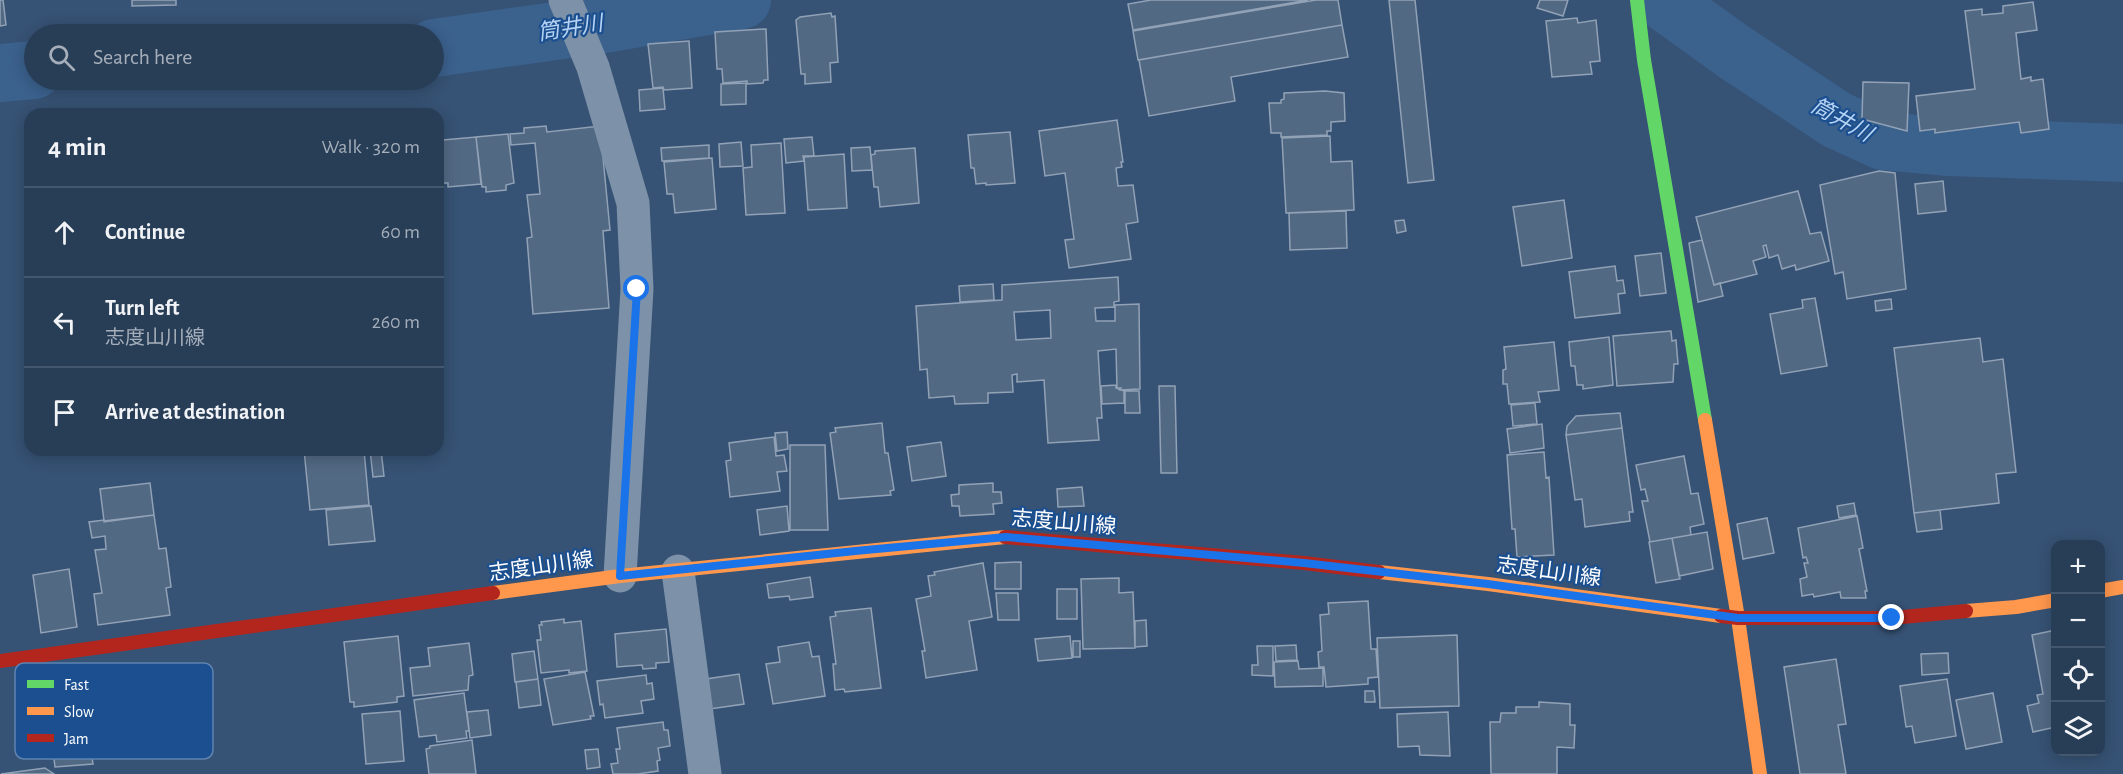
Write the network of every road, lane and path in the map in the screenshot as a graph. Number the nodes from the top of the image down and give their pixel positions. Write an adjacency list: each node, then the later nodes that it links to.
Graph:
1 (565, 0): 4 (street)
2 (1637, 2): 8 (main road)
3 (678, 571): 4 (main road, 志度山川線); 8 (main road, 志度山川線); 10 (street)
4 (620, 576): 9 (main road, 志度山川線)
5 (2123, 587): 6 (main road)
6 (2105, 590)
7 (2051, 601): 8 (main road, 志度山川線)
8 (1738, 618): 11 (main road)
9 (0, 661)
10 (705, 774)
11 (1760, 774)

